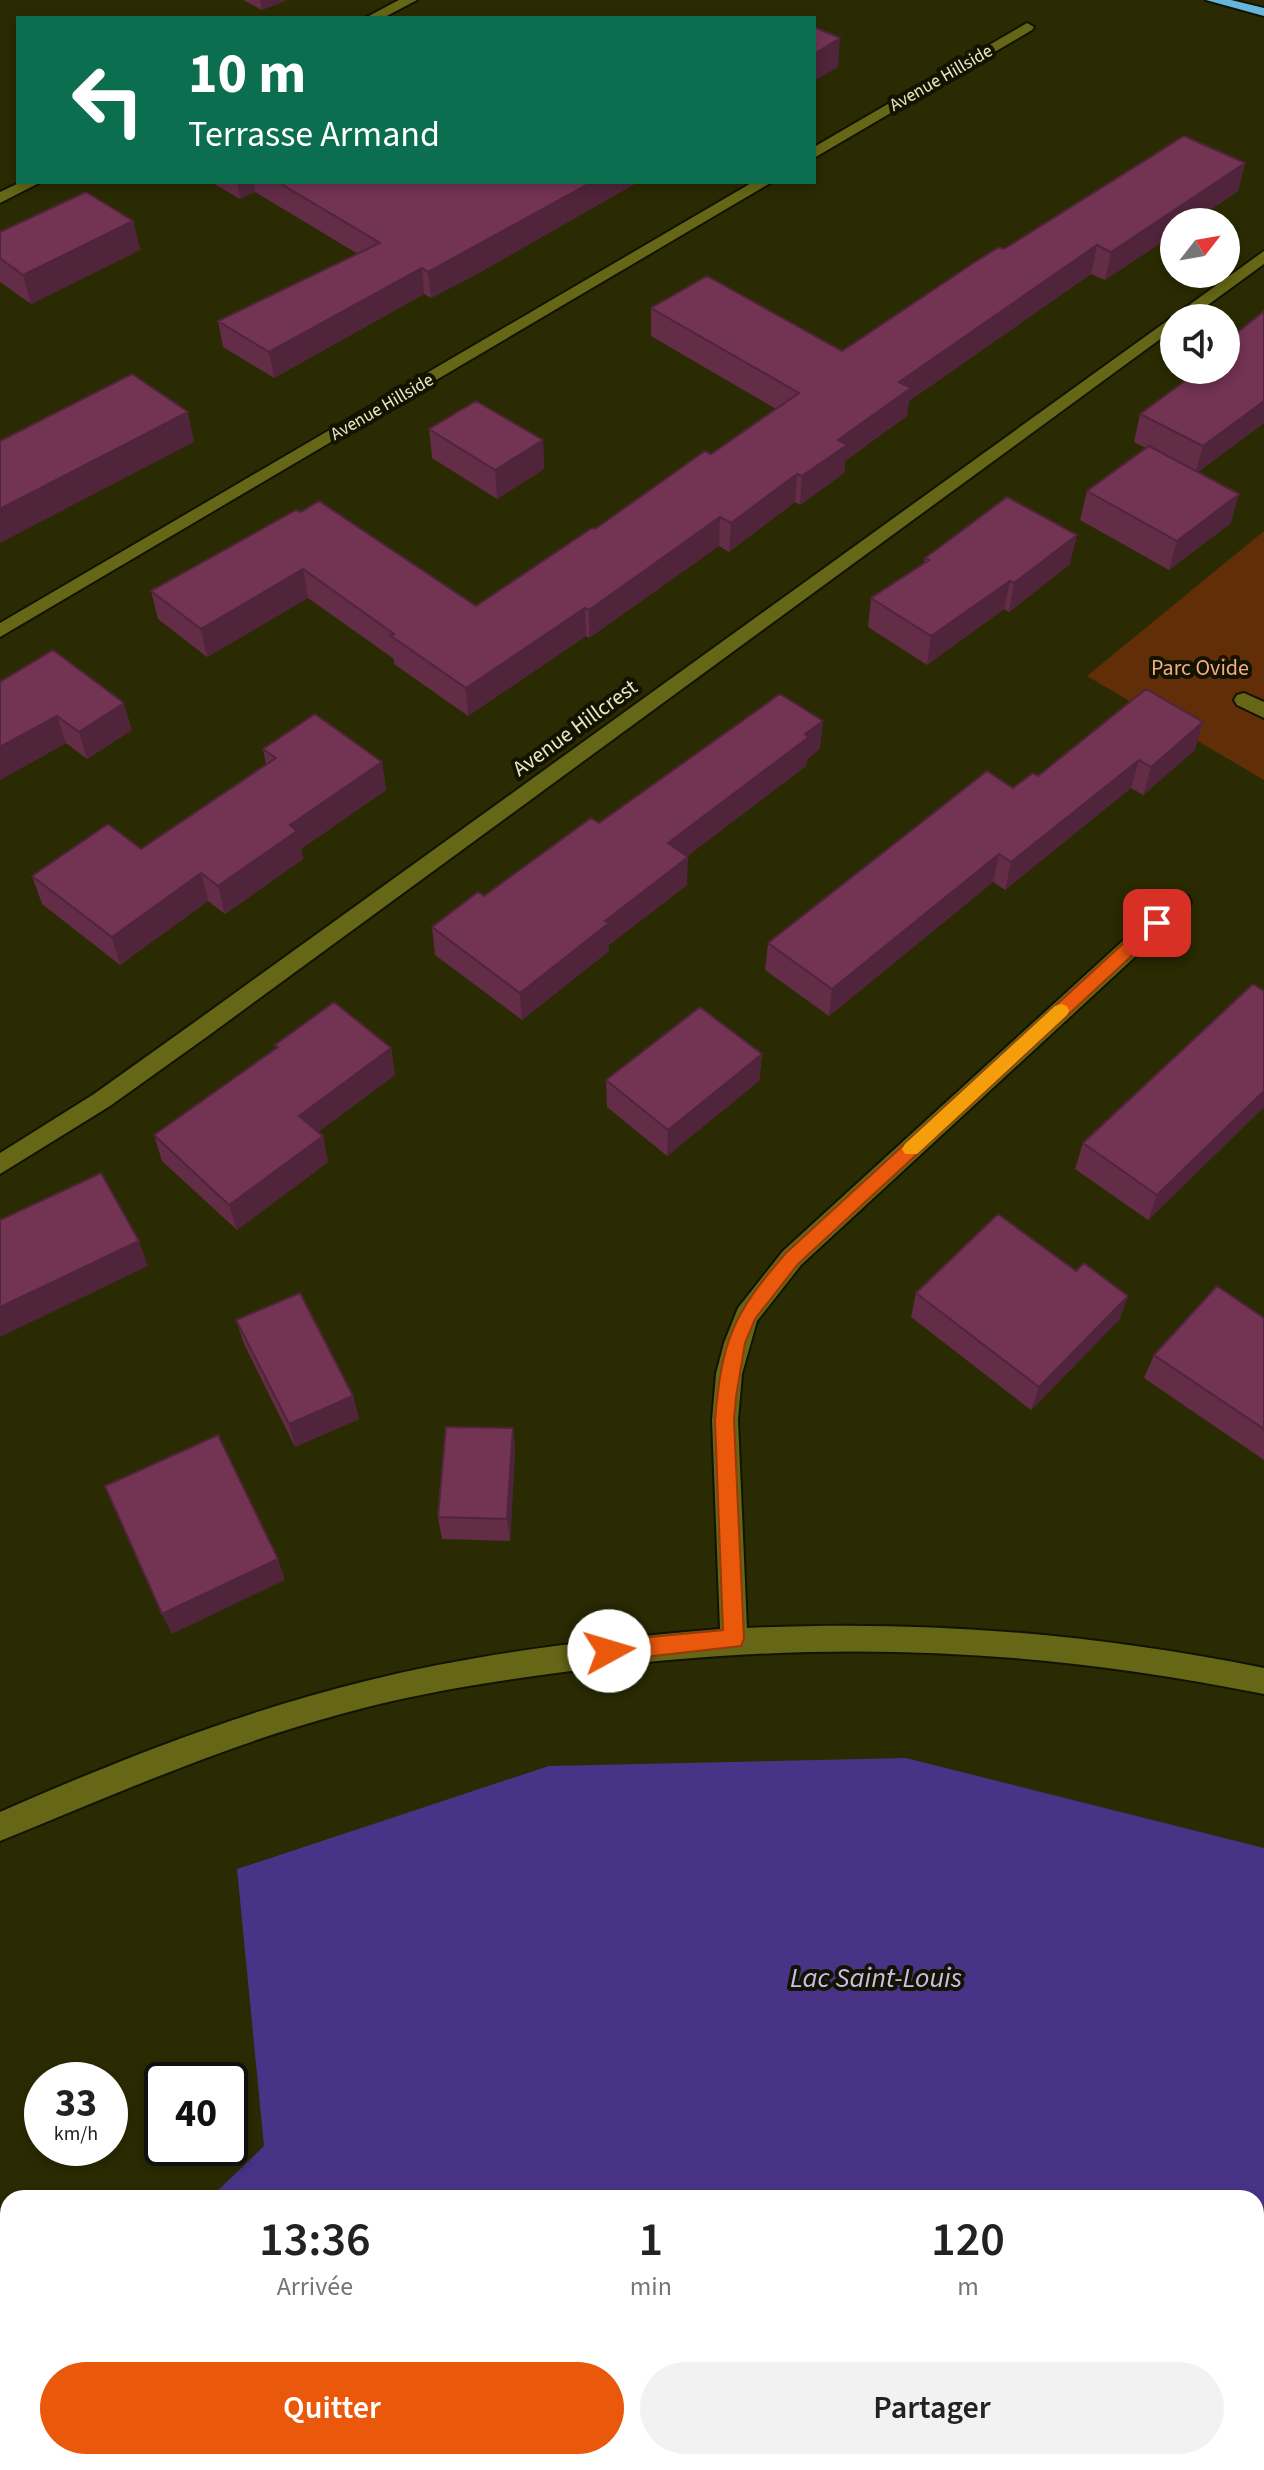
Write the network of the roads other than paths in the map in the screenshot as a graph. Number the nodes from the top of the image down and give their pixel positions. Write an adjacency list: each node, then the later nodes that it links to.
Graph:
1 (410, 0): 4 (street)
2 (1213, 0): 3 (highway)
3 (1264, 12)
4 (376, 16)
5 (1027, 27): 6 (street, Avenue Hillside)
6 (816, 152)
7 (29, 184): 9 (street)
8 (761, 184): 13 (street, Avenue Hillside)
9 (0, 198)
10 (1264, 256): 11 (street, Avenue Hillcrest)
11 (1198, 304)
12 (1160, 332): 17 (street, Avenue Hillcrest)
13 (0, 631)
14 (1244, 700): 15 (street)
15 (1264, 711)
16 (1180, 902): 18 (street)
17 (0, 1165)
18 (734, 1639): 19 (street); 20 (street)
19 (1264, 1681)
20 (0, 1827)

